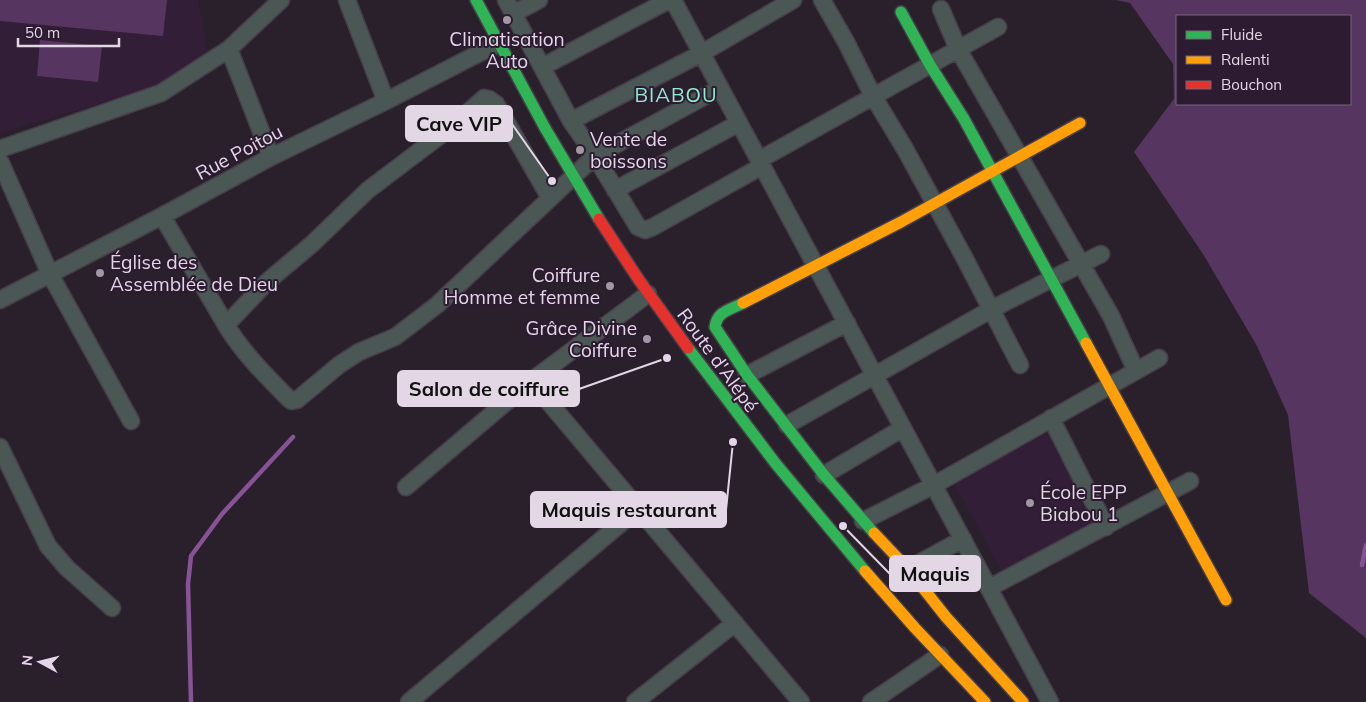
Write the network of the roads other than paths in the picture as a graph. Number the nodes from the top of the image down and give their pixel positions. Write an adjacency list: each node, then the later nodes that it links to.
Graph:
1 (281, 0): 14 (street)
2 (347, 0): 21 (street)
3 (476, 0): 13 (street, Route d'Alépé)
4 (539, 0): 9 (street)
5 (669, 0): 18 (street)
6 (673, 0): 16 (street)
7 (793, 0): 16 (street)
8 (822, 0): 20 (street)
9 (509, 7): 18 (street)
10 (941, 9): 15 (street)
11 (901, 12): 17 (street)
12 (998, 27): 15 (street)
13 (499, 43): 21 (street, Rue Poitou); 32 (street, Route d'Alépé)
14 (229, 49): 25 (street); 27 (street)
15 (958, 49): 17 (street); 28 (street)
16 (702, 53): 19 (street); 22 (street)
17 (930, 65): 20 (street); 31 (street)
18 (542, 67): 22 (street)
19 (720, 88): 23 (street); 26 (street)
20 (874, 96): 30 (street); 35 (street)
21 (386, 101): 27 (street, Rue Poitou)
22 (571, 121): 26 (street)
23 (739, 123): 30 (street); 33 (street)
24 (1080, 123): 28 (street)
25 (0, 149)
26 (594, 156): 32 (street); 33 (street)
27 (271, 157): 36 (street, Rue Poitou)
28 (1021, 157): 31 (street); 38 (street)
29 (0, 161): 40 (street)
30 (761, 163): 33 (street); 39 (street)
31 (992, 173): 35 (street); 41 (street)
32 (573, 177): 34 (street); 42 (street, Route d'Alépé)
33 (615, 190)
34 (550, 198): 46 (street); 46 (street)
35 (934, 203): 39 (street); 44 (street)
36 (162, 216): 40 (street, Rue Poitou); 46 (street)
37 (1101, 254): 38 (street)
38 (1080, 264): 41 (street); 49 (street)
39 (817, 267): 45 (street); 50 (street)
40 (50, 274): 43 (street, Rue Poitou); 55 (street)
41 (1052, 279): 44 (street); 53 (street)
42 (648, 294): 52 (street); 73 (street, Route d'Alépé)
43 (0, 300)
44 (992, 309): 48 (street); 51 (street)
45 (847, 323): 50 (street); 51 (street)
46 (226, 325)
47 (1159, 358): 49 (street)
48 (1020, 365)
49 (1136, 371): 53 (street)
50 (747, 375): 56 (street)
51 (875, 376): 56 (street); 57 (street)
52 (531, 381): 62 (street); 64 (street)
53 (1108, 386): 54 (street); 63 (street)
54 (1051, 418): 61 (street); 66 (street)
55 (131, 421)
56 (788, 425): 59 (street)
57 (903, 428): 59 (street); 61 (street)
58 (0, 447): 71 (street)
59 (824, 475): 65 (street)
60 (1190, 481): 63 (street)
61 (934, 485): 65 (street); 67 (street)
62 (406, 487)
63 (1167, 493): 66 (street); 70 (street)
64 (639, 508): 72 (street); 74 (street)
65 (863, 521): 68 (street)
66 (1106, 527): 69 (street)
67 (963, 539): 68 (street); 69 (street)
68 (908, 570): 79 (street)
69 (990, 588): 80 (street)
70 (1226, 600)
71 (112, 608)
72 (735, 623): 75 (street); 76 (street)
73 (940, 656): 77 (street); 78 (street, Route d'Alépé)
74 (414, 700)
75 (635, 702)
76 (802, 702)
77 (871, 702)
78 (985, 702)
79 (1023, 702)
80 (1050, 702)

